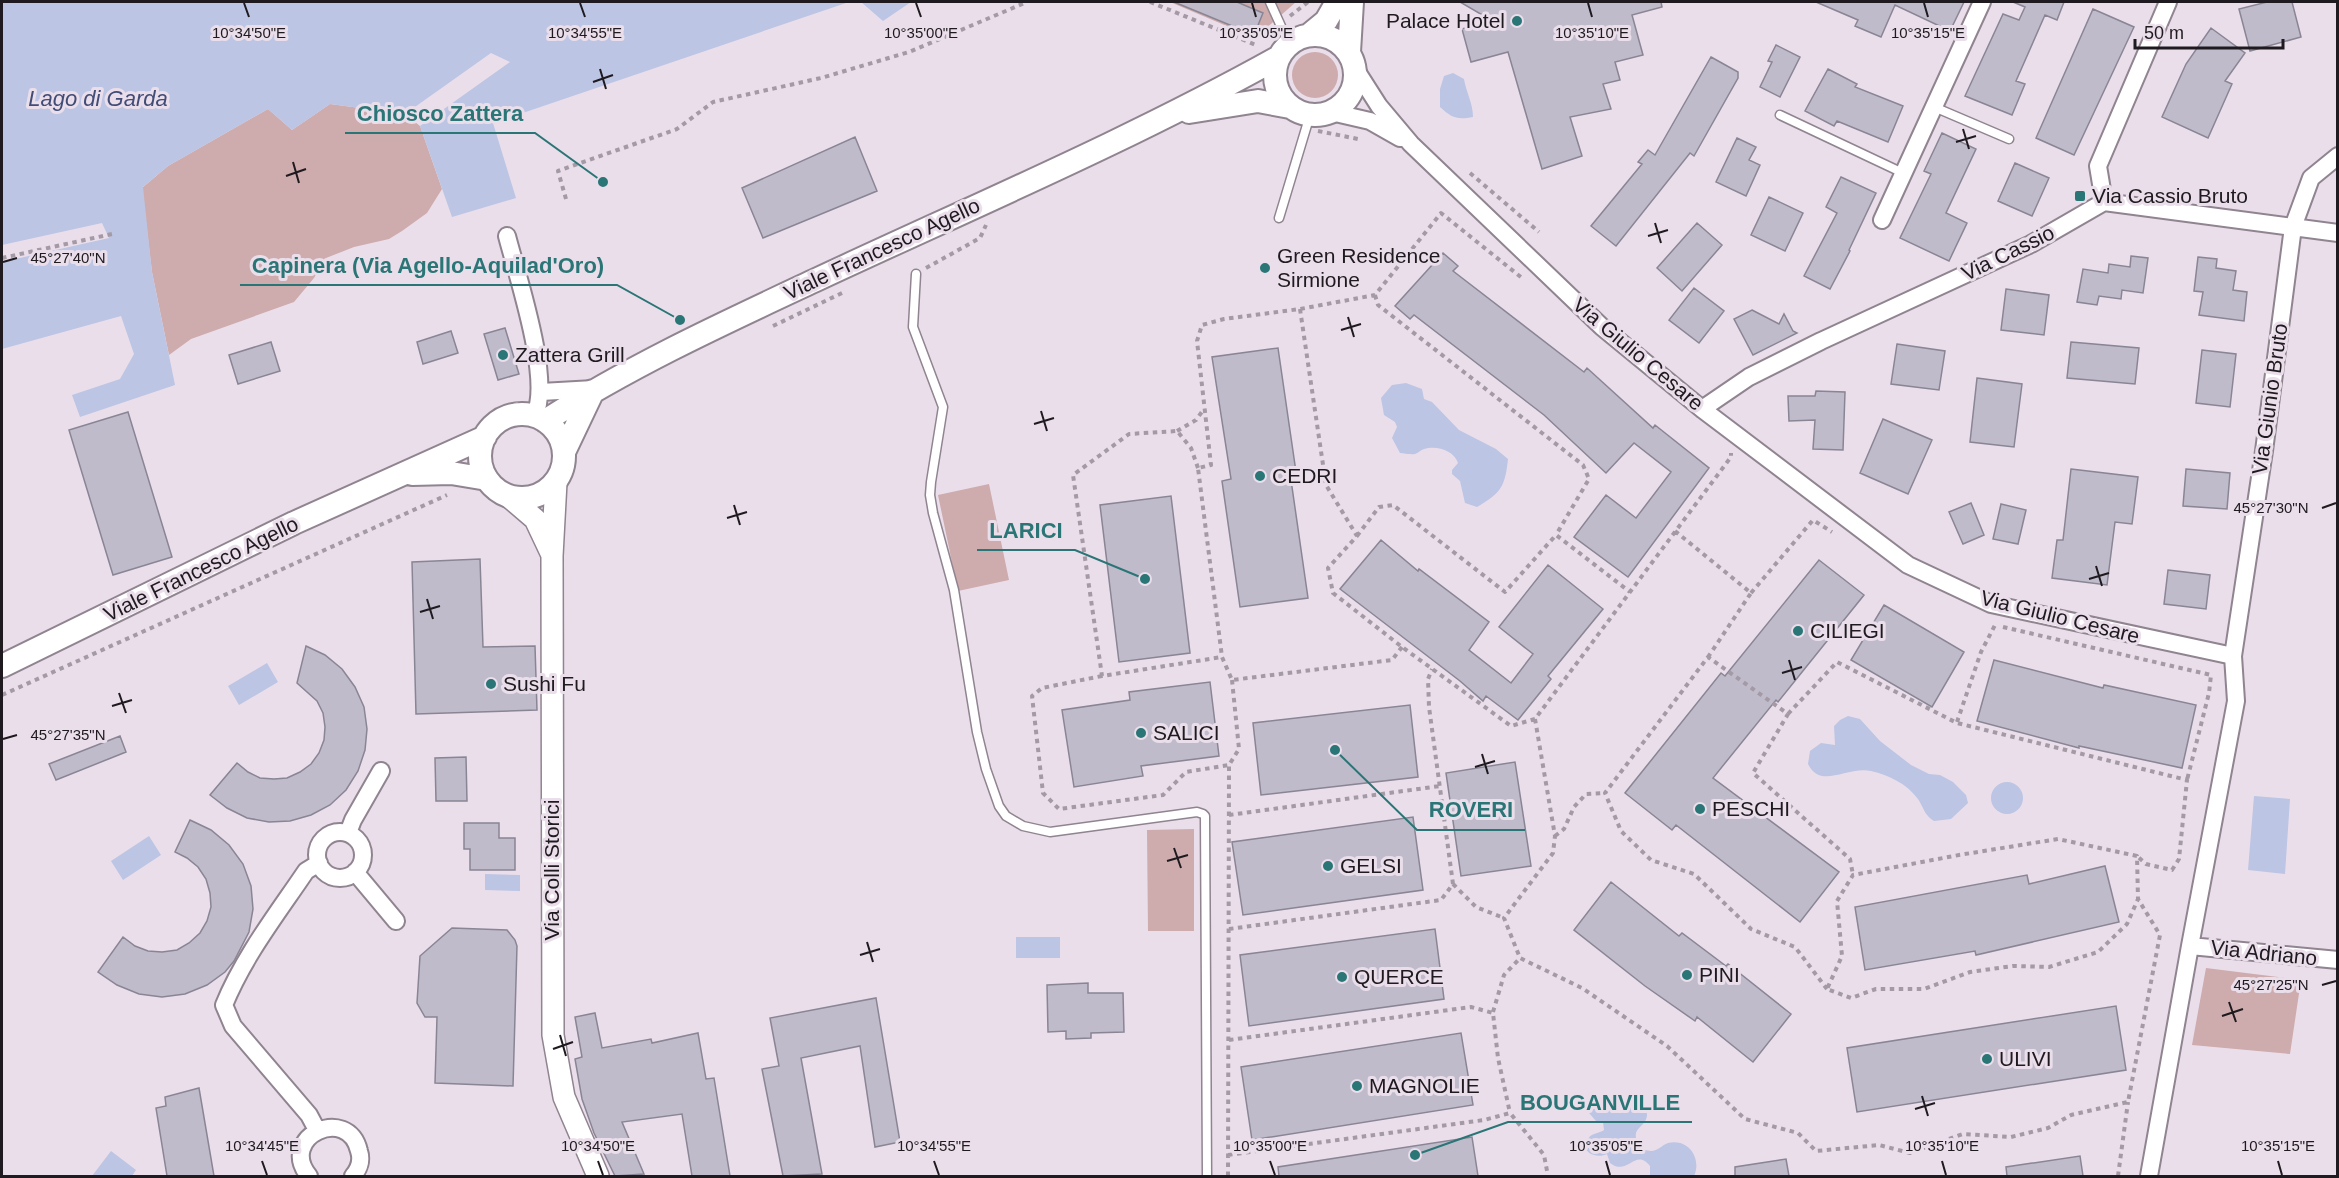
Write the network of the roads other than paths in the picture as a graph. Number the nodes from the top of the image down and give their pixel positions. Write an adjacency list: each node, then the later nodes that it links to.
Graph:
1 (1269, 2): 6 (lane)
2 (1337, 2): 6 (main road, Viale Francesco Agello)
3 (1352, 2): 7 (main road)
4 (1982, 2): 8 (street)
5 (2168, 2): 16 (street)
6 (1292, 45): 7 (main road); 9 (main road, Viale Francesco Agello); 11 (main road)
7 (1352, 61): 11 (main road); 13 (street, Via Giulio Cesare)
8 (1934, 107): 12 (lane); 15 (street)
9 (1173, 115): 11 (main road, Viale Francesco Agello); 23 (main road, Viale Francesco Agello)
10 (1780, 115): 15 (lane)
11 (1309, 116): 13 (street, Via Giulio Cesare); 17 (lane)
12 (2008, 139)
13 (1411, 144): 25 (street, Via Giulio Cesare)
14 (2337, 156): 19 (street, Via Giunio Bruto)
15 (1903, 173): 18 (street)
16 (2104, 202): 19 (street); 25 (street, Via Cassio)
17 (1279, 218)
18 (1882, 220)
19 (2293, 227): 20 (street); 34 (street, Via Giunio Bruto)
20 (2337, 232)
21 (507, 236): 24 (street)
22 (916, 274): 47 (lane)
23 (594, 389): 24 (street); 26 (main road, Viale Francesco Agello); 28 (main road)
24 (541, 392): 26 (street)
25 (1702, 409): 34 (street, Via Giulio Cesare)
26 (539, 418): 27 (main road); 28 (main road)
27 (485, 437): 29 (main road, Viale Francesco Agello); 30 (main road)
28 (564, 452): 31 (main road)
29 (402, 475): 30 (main road, Viale Francesco Agello); 35 (main road, Viale Francesco Agello)
30 (487, 479): 32 (main road)
31 (556, 482): 32 (main road); 33 (street, Via Colli Storici)
32 (508, 496): 33 (street, Via Colli Storici)
33 (552, 556): 46 (street, Via Colli Storici)
34 (2233, 656): 41 (street)
35 (2, 666)
36 (381, 771): 37 (street)
37 (348, 833): 38 (street); 39 (street)
38 (319, 863): 39 (street); 43 (street)
39 (355, 872): 40 (street)
40 (396, 921)
41 (2190, 946): 42 (street, Via Adriano); 48 (street)
42 (2337, 960)
43 (317, 1130): 44 (street); 45 (street)
44 (309, 1176)
45 (353, 1176)
46 (598, 1176)
47 (1207, 1176)
48 (2149, 1176)

